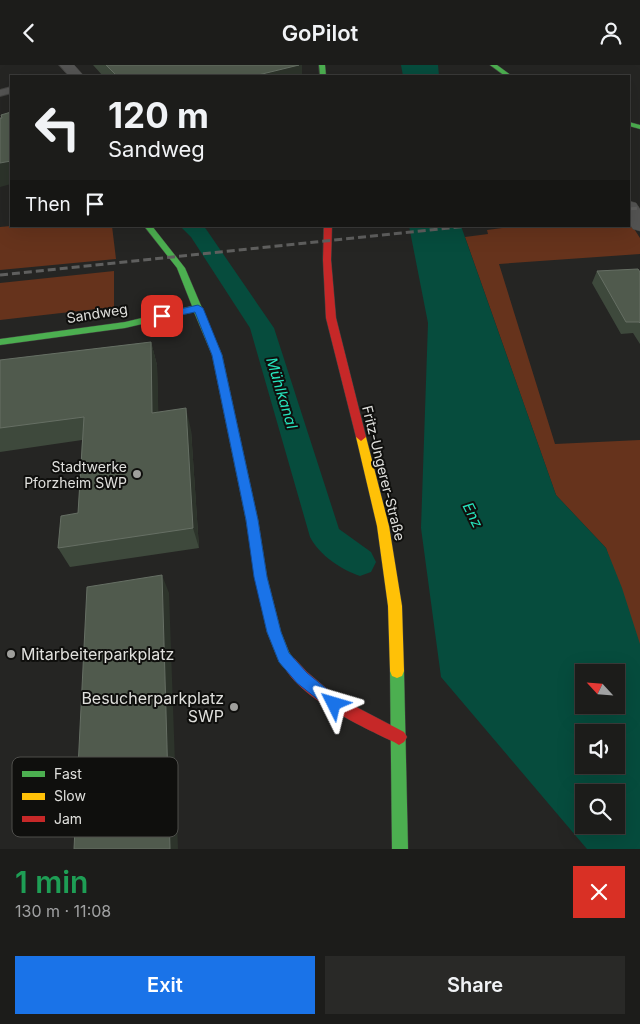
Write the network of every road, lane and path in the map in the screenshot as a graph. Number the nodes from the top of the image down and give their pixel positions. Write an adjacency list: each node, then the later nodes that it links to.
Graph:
1 (66, 65): 3 (street)
2 (493, 65): 4 (street)
3 (75, 75)
4 (508, 75)
5 (630, 209): 6 (street)
6 (640, 225)
7 (149, 227): 9 (street)
8 (328, 227): 11 (street, Fritz-Ungerer-Straße)
9 (198, 308): 10 (street, Sandweg); 11 (street)
10 (0, 342)
11 (400, 737): 12 (street, Fritz-Ungerer-Straße)
12 (400, 849)

